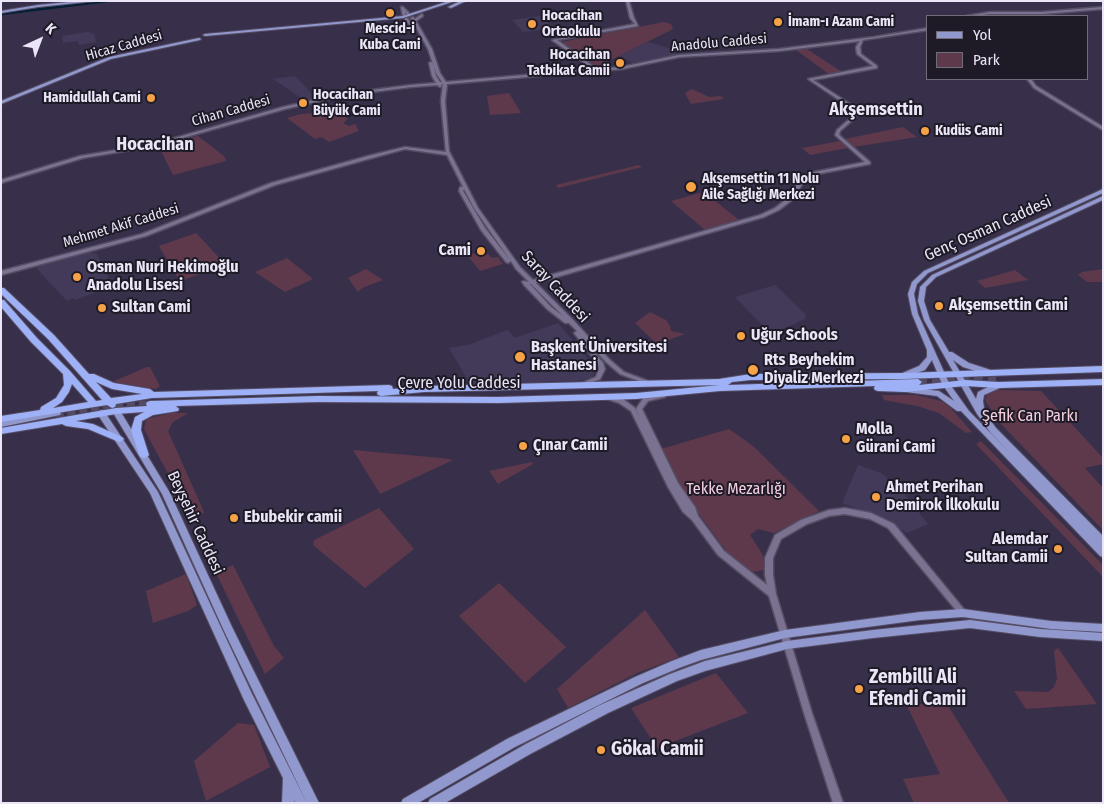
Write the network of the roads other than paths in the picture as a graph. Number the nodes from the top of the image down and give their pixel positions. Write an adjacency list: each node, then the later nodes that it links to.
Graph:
1 (84, 1): 8 (main road)
2 (94, 1): 8 (main road)
3 (453, 1): 10 (main road)
4 (464, 1): 10 (main road)
5 (627, 1): 13 (street)
6 (401, 6): 10 (street, Saray Caddesi)
7 (1103, 8): 9 (street)
8 (1, 11)
9 (975, 15)
10 (409, 18): 14 (street, Saray Caddesi); 14 (street, Saray Caddesi); 22 (main road, Hicaz Caddesi)
11 (926, 29): 12 (street, Anadolu Caddesi)
12 (862, 40): 13 (street, Anadolu Caddesi); 29 (street)
13 (597, 71): 16 (street, Anadolu Caddesi)
14 (436, 74): 16 (street); 17 (street, Saray Caddesi); 18 (street, Saray Caddesi); 19 (street)
15 (1030, 80): 23 (street)
16 (460, 82): 18 (street, Anadolu Caddesi); 21 (street)
17 (438, 83): 18 (street, Anadolu Caddesi); 19 (street, Cihan Caddesi); 20 (street, Cihan Caddesi); 21 (street, Saray Caddesi)
18 (444, 83): 21 (street, Saray Caddesi)
19 (421, 84): 20 (street, Cihan Caddesi)
20 (411, 86): 25 (street, Cihan Caddesi)
21 (444, 93): 24 (street, Saray Caddesi)
22 (1, 102)
23 (1103, 129)
24 (449, 154): 28 (street, Mehmet Akif Caddesi); 29 (street, Saray Caddesi)
25 (1, 182)
26 (1103, 191): 32 (main road, Genç Osman Caddesi)
27 (1103, 198): 33 (main road, Genç Osman Caddesi)
28 (1, 273)
29 (529, 283): 43 (street, Saray Caddesi); 47 (street, Saray Caddesi)
30 (1, 290): 36 (highway, Beyşehir Caddesi)
31 (1, 302): 37 (highway, Beyşehir Caddesi)
32 (931, 349): 34 (main road, Genç Osman Caddesi); 39 (main road)
33 (944, 349): 38 (main road, Genç Osman Caddesi); 40 (main road)
34 (939, 370): 38 (highway); 39 (highway); 46 (main road, Genç Osman Caddesi)
35 (1103, 370): 40 (highway)
36 (83, 371): 45 (highway, Beyşehir Caddesi); 52 (highway)
37 (68, 373): 50 (highway, Beyşehir Caddesi); 63 (highway)
38 (960, 374): 40 (highway); 44 (main road, Genç Osman Caddesi)
39 (903, 376): 41 (highway)
40 (995, 379): 42 (highway); 44 (highway); 62 (main road)
41 (715, 382): 43 (highway, Çevre Yolu Caddesi); 51 (highway, Çevre Yolu Caddesi)
42 (1103, 382)
43 (650, 383): 47 (highway, Çevre Yolu Caddesi)
44 (964, 383): 46 (highway); 62 (main road, Genç Osman Caddesi)
45 (96, 384): 50 (highway); 56 (highway, Beyşehir Caddesi)
46 (946, 384): 49 (highway); 65 (main road, Genç Osman Caddesi)
47 (578, 386): 48 (highway, Çevre Yolu Caddesi)
48 (424, 389): 52 (highway); 57 (highway, Çevre Yolu Caddesi)
49 (905, 389): 51 (highway); 65 (main road)
50 (82, 390): 58 (highway, Beyşehir Caddesi)
51 (693, 390): 53 (highway, Çevre Yolu Caddesi)
52 (170, 394): 57 (highway)
53 (667, 394): 54 (highway, Çevre Yolu Caddesi); 74 (street)
54 (598, 397): 55 (highway, Çevre Yolu Caddesi); 74 (street)
55 (423, 400): 57 (highway, Çevre Yolu Caddesi); 60 (highway)
56 (110, 401): 57 (highway); 58 (highway); 61 (highway, Beyşehir Caddesi)
57 (150, 402): 60 (highway); 61 (highway)
58 (93, 403): 59 (highway); 64 (highway, Beyşehir Caddesi)
59 (66, 408): 63 (highway); 66 (highway)
60 (182, 408): 73 (highway)
61 (116, 411): 64 (highway); 68 (main road, Beyşehir Caddesi)
62 (980, 412): 75 (main road, Genç Osman Caddesi)
63 (36, 413): 67 (highway)
64 (101, 413): 66 (highway); 70 (main road, Beyşehir Caddesi)
65 (968, 415): 76 (main road)
66 (57, 418): 69 (main road); 71 (highway); 72 (highway)
67 (1, 419)
68 (124, 425): 70 (main road); 73 (main road, Beyşehir Caddesi)
69 (1, 426)
70 (112, 430): 72 (main road, Beyşehir Caddesi)
71 (1, 432)
72 (119, 439): 83 (main road, Beyşehir Caddesi)
73 (144, 455): 84 (main road, Beyşehir Caddesi)
74 (695, 518): 77 (street)
75 (1103, 542)
76 (1103, 553)
77 (772, 594): 78 (street); 80 (street)
78 (963, 613): 79 (main road); 80 (main road)
79 (1103, 628)
80 (785, 634): 82 (street); 87 (main road)
81 (1103, 637): 82 (main road)
82 (788, 645): 88 (main road); 89 (street)
83 (288, 775): 84 (main road, Beyşehir Caddesi); 85 (main road)
84 (308, 800): 86 (main road)
85 (288, 803)
86 (321, 803)
87 (407, 803)
88 (434, 803)
89 (838, 803)

